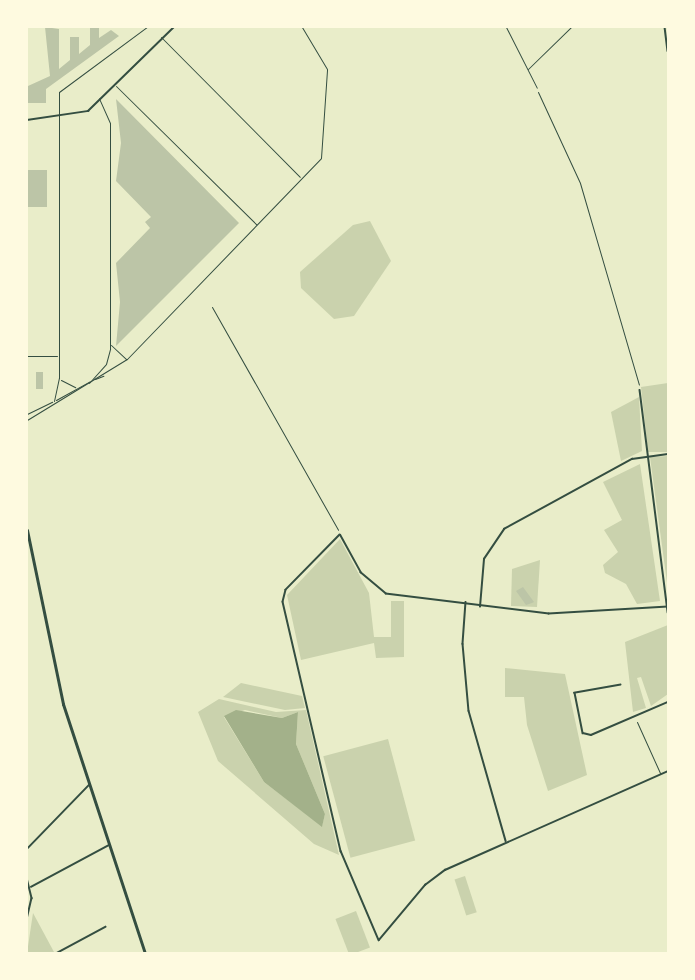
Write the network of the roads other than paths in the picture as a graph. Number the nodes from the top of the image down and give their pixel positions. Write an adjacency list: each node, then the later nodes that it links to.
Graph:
1 (147, 27): 13 (lane)
2 (174, 27): 7 (street)
3 (303, 27): 15 (lane)
4 (506, 27): 9 (lane)
5 (571, 27): 9 (lane)
6 (665, 27): 8 (street)
7 (161, 37): 10 (street); 15 (lane)
8 (668, 51)
9 (527, 71): 11 (lane)
10 (112, 82): 12 (street); 16 (lane)
11 (537, 88)
12 (99, 98): 13 (street); 17 (lane)
13 (61, 117): 14 (street); 19 (lane)
14 (27, 120)
15 (301, 178): 16 (lane)
16 (255, 224): 20 (lane)
17 (110, 344): 20 (lane); 23 (lane)
18 (27, 356): 19 (lane)
19 (59, 356): 22 (lane)
20 (127, 359): 21 (lane)
21 (107, 374): 23 (lane); 24 (lane)
22 (59, 378): 25 (lane); 27 (lane)
23 (92, 380): 24 (lane); 25 (lane)
24 (85, 386): 29 (lane)
25 (77, 387): 27 (lane)
26 (640, 390): 31 (street)
27 (54, 401): 28 (lane)
28 (27, 414)
29 (28, 420)
30 (668, 454): 31 (street)
31 (645, 455): 34 (street); 35 (street)
32 (27, 530): 42 (main road)
33 (466, 602): 35 (street); 43 (street); 43 (street)
34 (668, 607): 35 (street); 36 (street)
35 (480, 608)
36 (668, 612)
37 (621, 685): 38 (street)
38 (668, 702)
39 (637, 722): 41 (lane)
40 (668, 771): 41 (street)
41 (660, 774): 43 (street)
42 (90, 785): 44 (main road); 45 (street)
43 (507, 842)
44 (110, 844): 47 (street); 51 (main road)
45 (27, 849)
46 (27, 878): 47 (street)
47 (31, 887): 48 (street)
48 (27, 919)
49 (105, 927): 50 (street)
50 (57, 953)
51 (145, 953)

